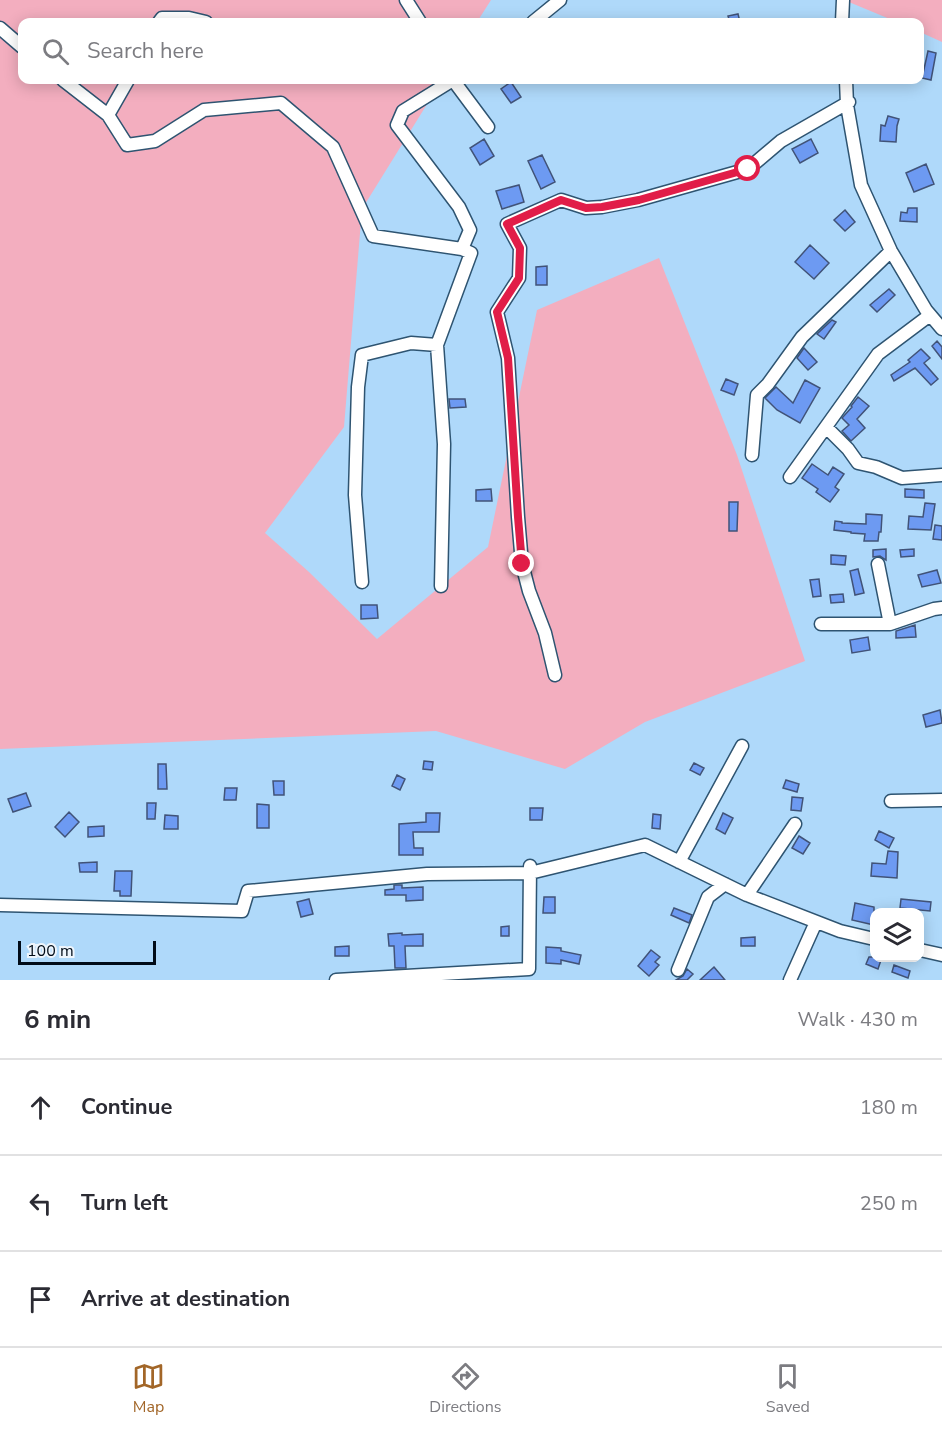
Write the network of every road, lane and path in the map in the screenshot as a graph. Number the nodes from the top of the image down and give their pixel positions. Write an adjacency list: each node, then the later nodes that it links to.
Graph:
1 (406, 0): 6 (street)
2 (560, 0): 7 (street)
3 (843, 0): 8 (street)
4 (162, 18): 5 (street)
5 (189, 18)
6 (417, 18)
7 (538, 18)
8 (842, 18)
9 (0, 28): 10 (street)
10 (18, 44)
11 (68, 84): 17 (street)
12 (126, 84): 17 (street)
13 (447, 84): 19 (street)
14 (456, 84): 18 (street)
15 (846, 84): 16 (street)
16 (848, 103): 20 (street); 34 (street)
17 (108, 115): 19 (street)
18 (488, 127)
19 (462, 249): 23 (street)
20 (891, 251): 21 (street); 25 (street)
21 (930, 315): 22 (street); 24 (street)
22 (942, 329)
23 (437, 345): 29 (street); 30 (street)
24 (826, 427): 26 (street); 27 (street)
25 (752, 455)
26 (942, 475)
27 (790, 477)
28 (878, 564): 33 (street)
29 (362, 582)
30 (441, 586)
31 (942, 608): 33 (street)
32 (821, 624): 33 (street)
33 (890, 624)
34 (555, 675)
35 (742, 746): 39 (street)
36 (942, 800): 37 (street)
37 (891, 801)
38 (795, 824): 42 (street)
39 (679, 862): 40 (street); 41 (street)
40 (530, 869): 43 (street); 49 (street)
41 (725, 884): 42 (street); 48 (street)
42 (747, 895): 44 (street)
43 (0, 905)
44 (816, 922): 45 (street); 50 (street)
45 (870, 938)
46 (924, 951): 47 (street)
47 (942, 955)
48 (678, 970)
49 (336, 980)
50 (790, 980)

